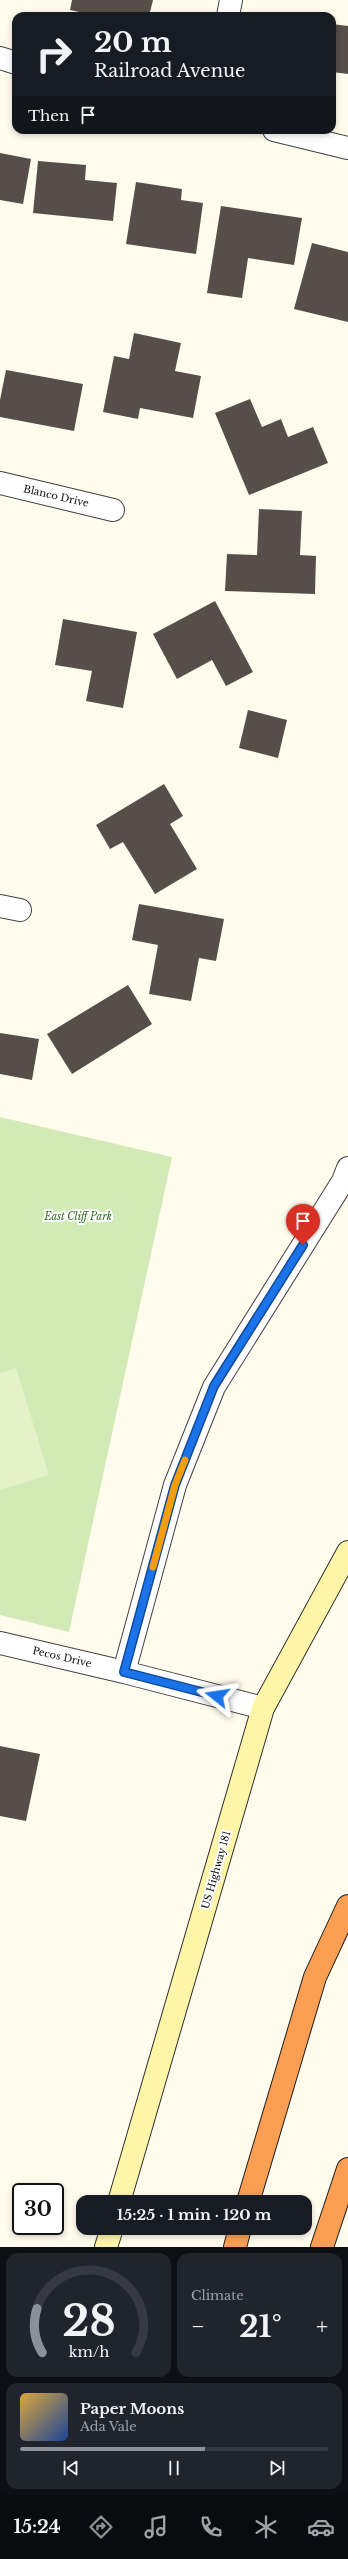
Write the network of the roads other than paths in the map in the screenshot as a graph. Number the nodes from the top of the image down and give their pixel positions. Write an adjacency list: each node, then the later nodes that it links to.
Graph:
1 (231, 0): 2 (street)
2 (229, 12)
3 (0, 58): 4 (street)
4 (12, 62)
5 (290, 134): 6 (street)
6 (348, 148)
7 (0, 483): 8 (street, Blanco Drive)
8 (113, 510)
9 (348, 1168): 12 (street)
10 (348, 1552): 13 (main road, US Highway 181)
11 (0, 1643): 12 (street, Pecos Drive)
12 (124, 1672): 13 (street, Pecos Drive)
13 (263, 1708): 16 (main road, US Highway 181)
14 (348, 1906): 17 (highway)
15 (348, 2169): 22 (highway)
16 (121, 2195)
17 (250, 2195)
18 (110, 2235): 20 (main road)
19 (238, 2235): 21 (highway)
20 (106, 2247)
21 (235, 2247)
22 (322, 2247)

